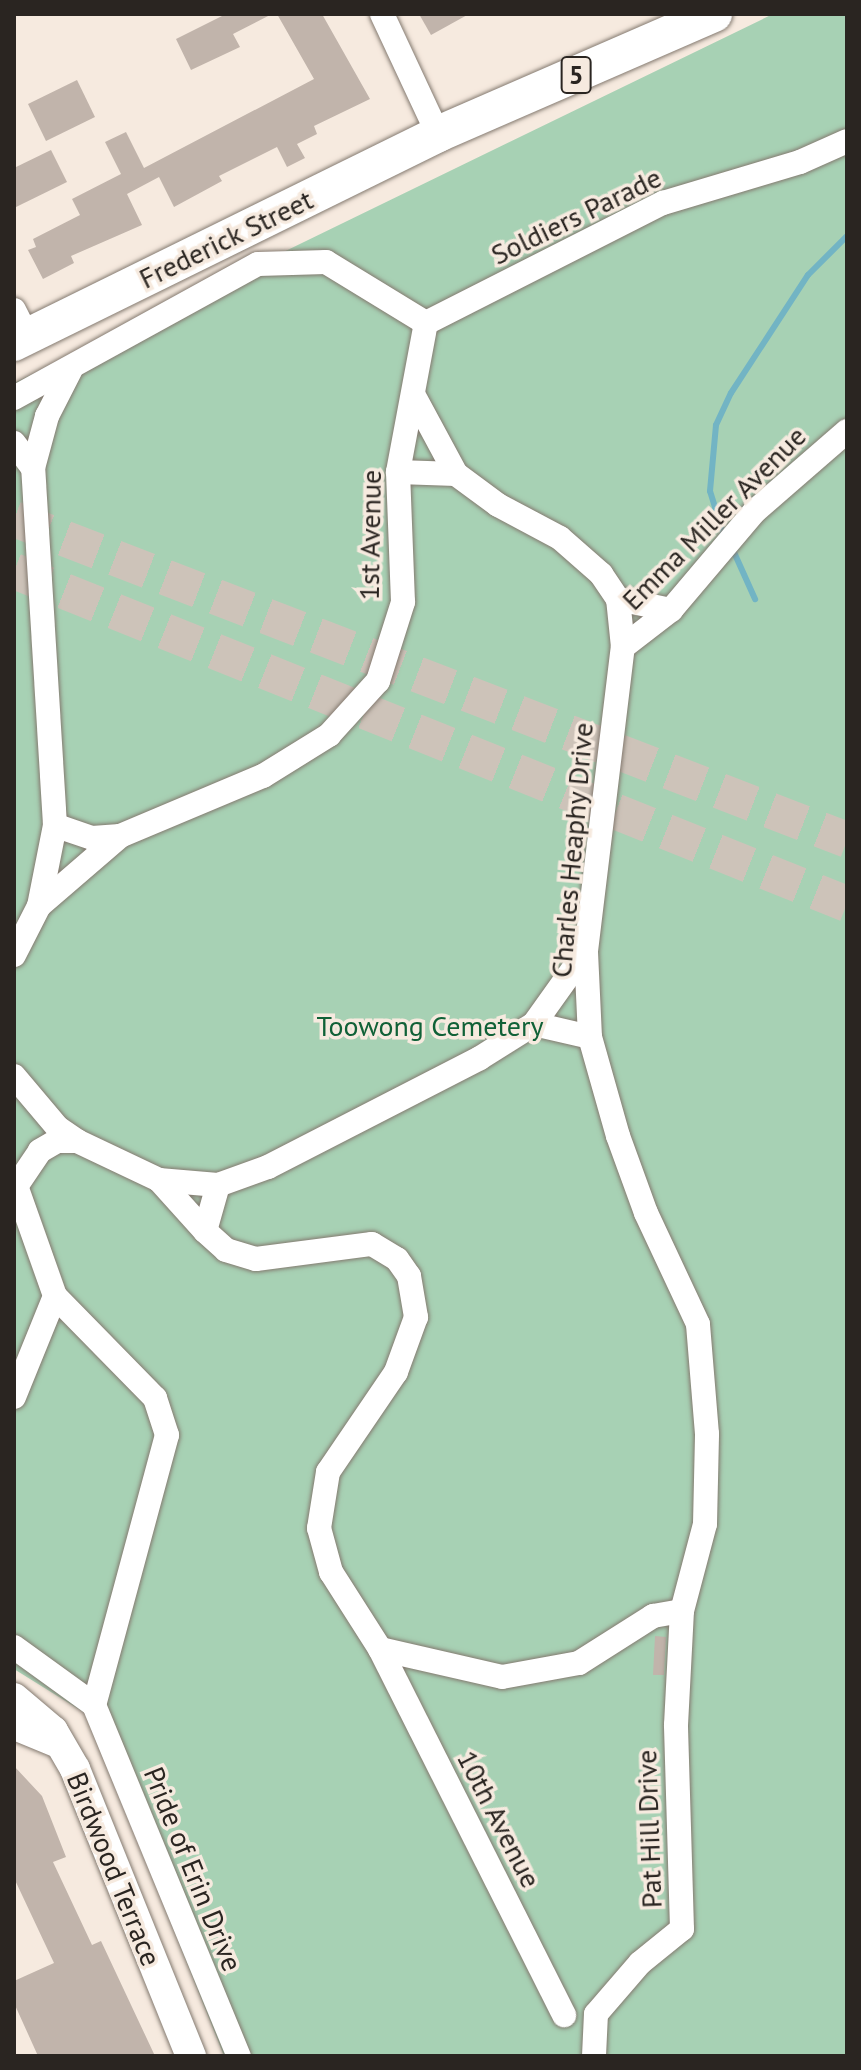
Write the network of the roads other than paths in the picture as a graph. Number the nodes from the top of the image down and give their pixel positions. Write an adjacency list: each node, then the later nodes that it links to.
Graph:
1 (382, 14): 4 (street)
2 (664, 14): 4 (highway, Frederick Street / 5)
3 (714, 14): 4 (highway, Frederick Street / 5)
4 (438, 134): 7 (highway, Frederick Street / 5)
5 (847, 141): 6 (street, Soldiers Parade)
6 (426, 323): 8 (street); 9 (street, 1st Avenue)
7 (18, 330)
8 (70, 371): 10 (street); 13 (street)
9 (414, 396): 14 (street, 1st Avenue); 15 (street)
10 (14, 398)
11 (847, 431): 17 (street, Emma Miller Avenue)
12 (14, 443): 13 (street)
13 (33, 468): 19 (street)
14 (398, 472): 15 (street); 20 (street, 1st Avenue)
15 (456, 474): 16 (street)
16 (618, 599): 17 (street); 18 (street, Charles Heaphy Drive)
17 (671, 610): 18 (street, Emma Miller Avenue)
18 (623, 647): 22 (street, Charles Heaphy Drive)
19 (55, 825): 20 (street); 21 (street)
20 (120, 836): 21 (street)
21 (39, 906): 23 (street)
22 (586, 951): 24 (street); 25 (street, Charles Heaphy Drive)
23 (14, 955)
24 (534, 1024): 25 (street); 30 (street)
25 (590, 1037): 34 (street, Charles Heaphy Drive)
26 (14, 1076): 27 (street)
27 (77, 1141): 28 (street); 29 (street)
28 (159, 1180): 30 (street); 31 (street, 10th Avenue)
29 (15, 1183): 32 (street)
30 (218, 1185): 31 (street)
31 (205, 1231): 36 (street, 10th Avenue)
32 (55, 1296): 33 (street); 38 (street)
33 (14, 1397)
34 (682, 1611): 36 (street); 41 (street, Pat Hill Drive)
35 (14, 1647): 38 (street)
36 (380, 1649): 42 (street, 10th Avenue)
37 (14, 1698): 40 (main road, Birdwood Terrace)
38 (94, 1705): 45 (street, Pride of Erin Drive)
39 (14, 1728): 40 (street)
40 (63, 1748): 44 (main road, Birdwood Terrace)
41 (596, 2014): 42 (street); 43 (street)
42 (564, 2015): 43 (street, 10th Avenue)
43 (594, 2055)
44 (191, 2056)
45 (239, 2056)

